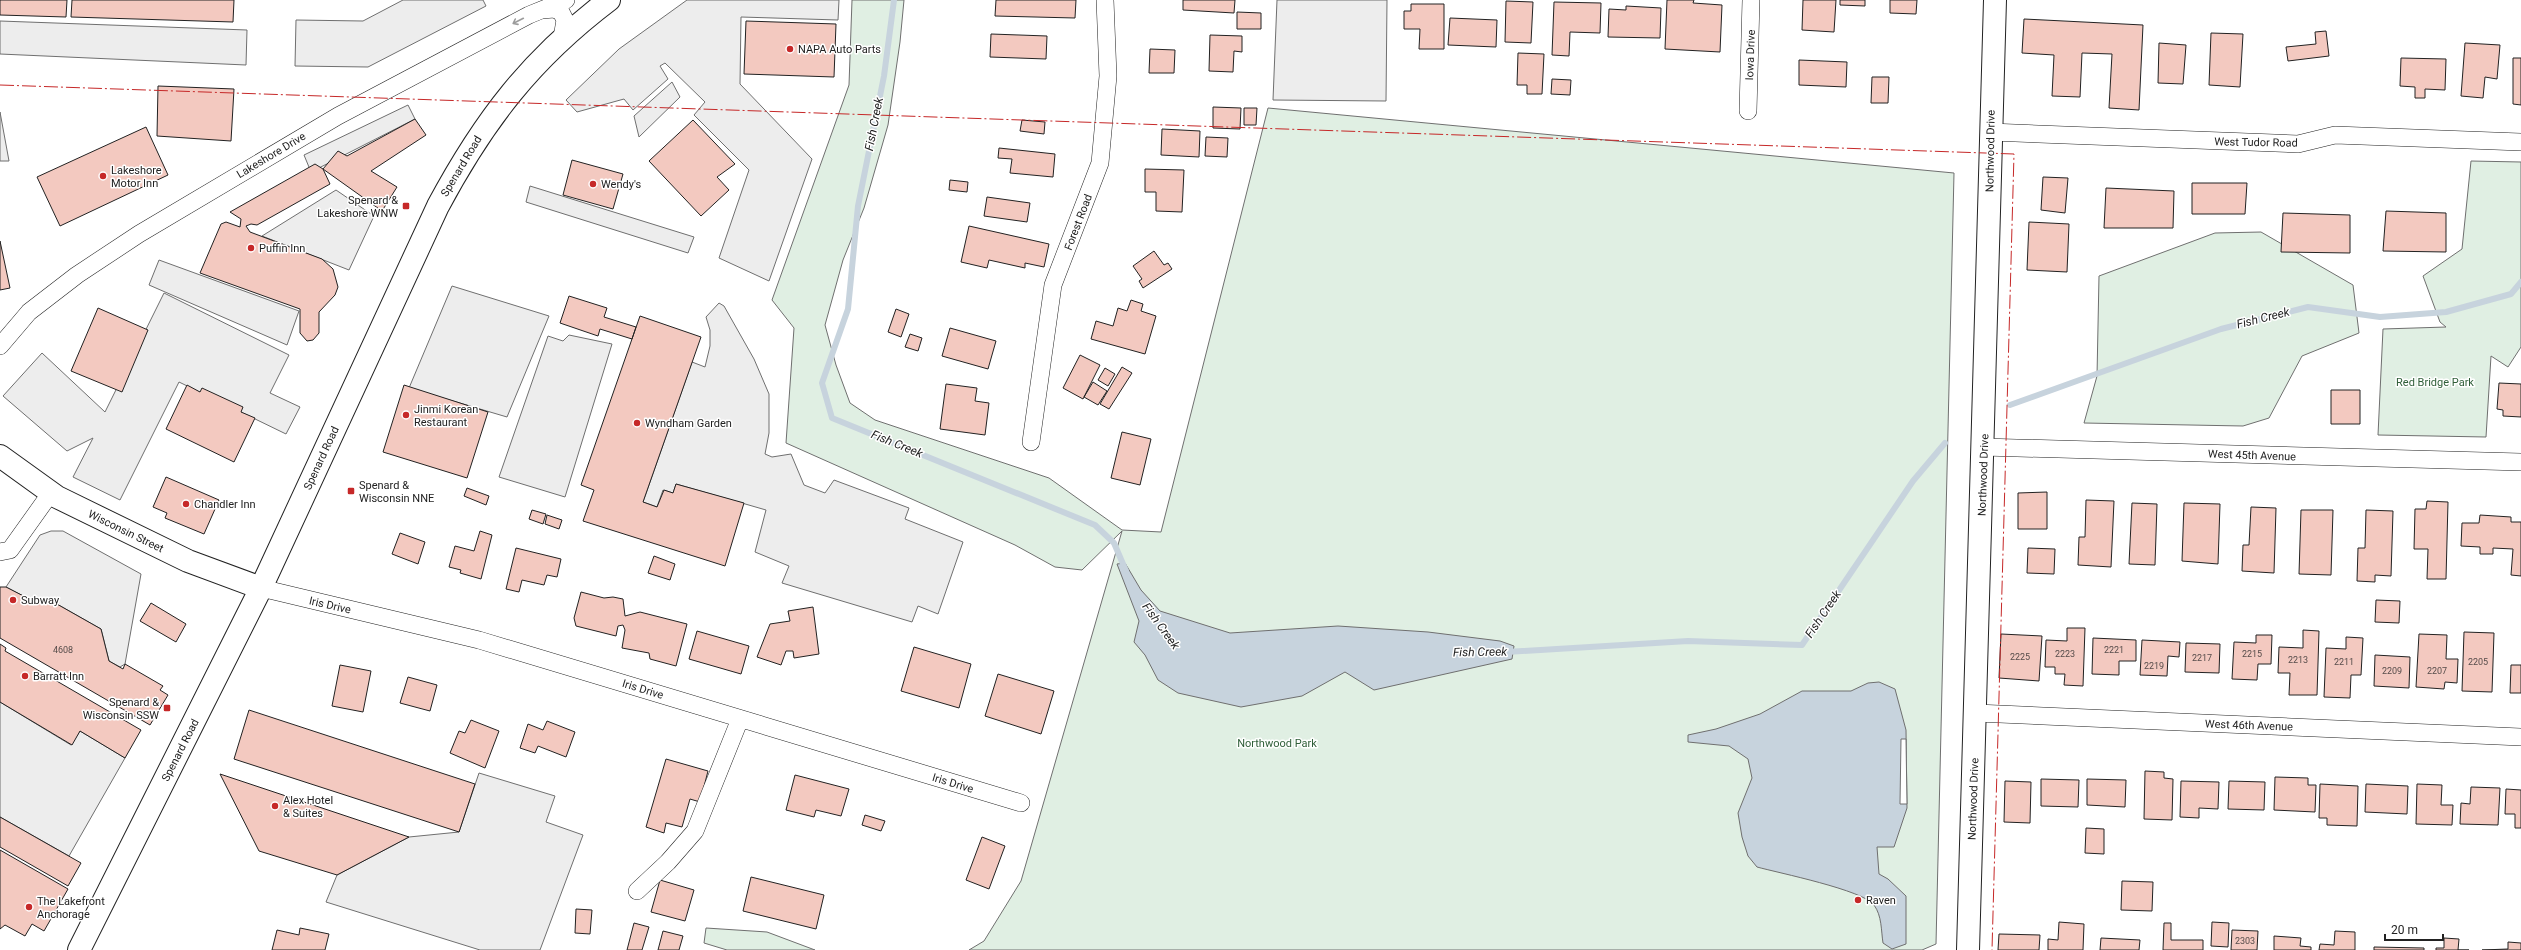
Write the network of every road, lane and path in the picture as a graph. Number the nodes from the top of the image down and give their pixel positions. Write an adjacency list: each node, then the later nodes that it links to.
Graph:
1 (566, 0): 6 (street, Lakeshore Drive)
2 (609, 0): 7 (street, Spenard Road)
3 (1105, 0): 12 (street, Forest Road)
4 (1751, 0): 8 (street, Iowa Drive)
5 (1995, 0): 9 (street, Northwood Drive)
6 (538, 11): 7 (street); 11 (street, Lakeshore Drive, one-way to 11)
7 (562, 38): 18 (street, Spenard Road)
8 (1748, 111)
9 (1990, 132): 10 (street, West Tudor Road); 13 (street, Northwood Drive)
10 (2521, 142)
11 (0, 346)
12 (1031, 442)
13 (1983, 447): 15 (street, West 45th Avenue); 19 (street, Northwood Drive)
14 (0, 456): 16 (street, Wisconsin Street)
15 (2521, 462)
16 (50, 494): 17 (street); 18 (street, Wisconsin Street)
17 (0, 552)
18 (261, 588): 20 (street, Iris Drive); 24 (street, Spenard Road)
19 (1976, 713): 21 (street, West 46th Avenue); 25 (street, Northwood Drive)
20 (740, 719): 22 (street, Iris Drive); 23 (street)
21 (2521, 737)
22 (1021, 803)
23 (637, 891)
24 (79, 950)
25 (1968, 950)

